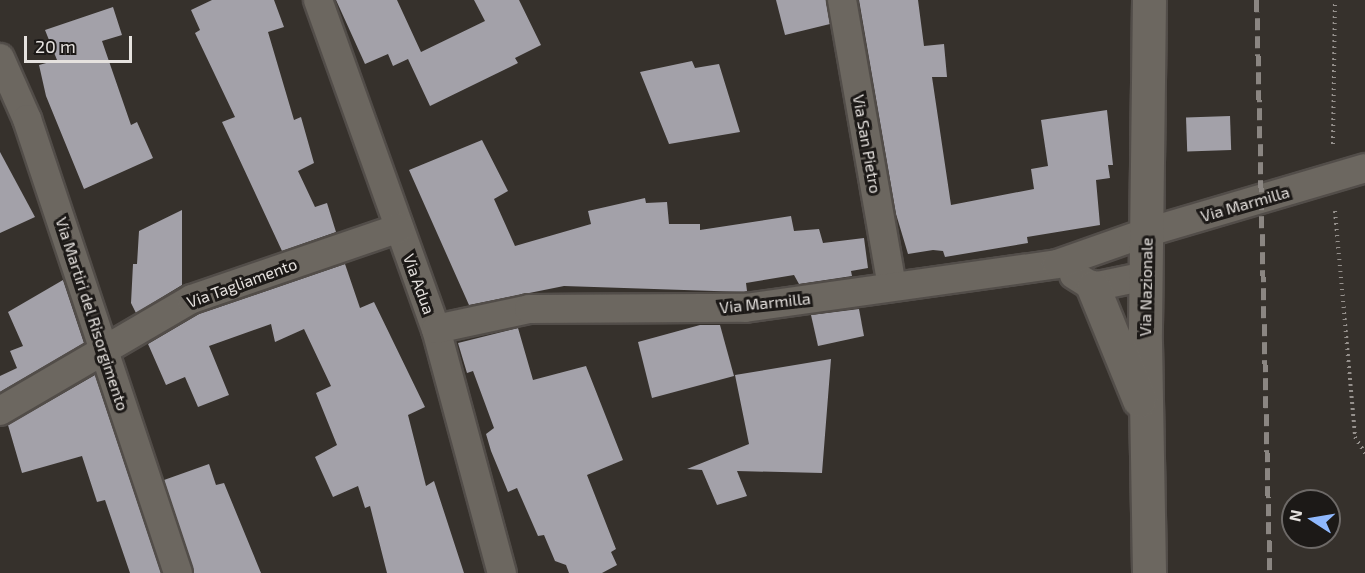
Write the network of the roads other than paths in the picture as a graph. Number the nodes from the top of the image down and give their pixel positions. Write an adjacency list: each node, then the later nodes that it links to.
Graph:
1 (318, 0): 6 (street, Via Adua)
2 (842, 0): 11 (street, Via San Pietro)
3 (1149, 0): 7 (main road, Via Nazionale)
4 (0, 58): 13 (street, Via Martiri del Risorgimento)
5 (1365, 168): 7 (street, Via Marmilla)
6 (399, 228): 12 (street, Via Adua); 13 (street, Via Tagliamento)
7 (1148, 232): 8 (street, Via Marmilla); 9 (main road, Via Nazionale)
8 (1057, 264): 10 (street); 11 (street, Via Marmilla)
9 (1146, 276): 10 (street); 15 (main road, Via Nazionale)
10 (1093, 286): 15 (main road)
11 (892, 287): 12 (street, Via Marmilla)
12 (436, 329): 17 (street, Via Adua)
13 (104, 348): 14 (street, Via Tagliamento); 16 (street, Via Martiri del Risorgimento)
14 (0, 411)
15 (1146, 422): 18 (main road, Via Nazionale)
16 (178, 573)
17 (502, 573)
18 (1149, 573)

